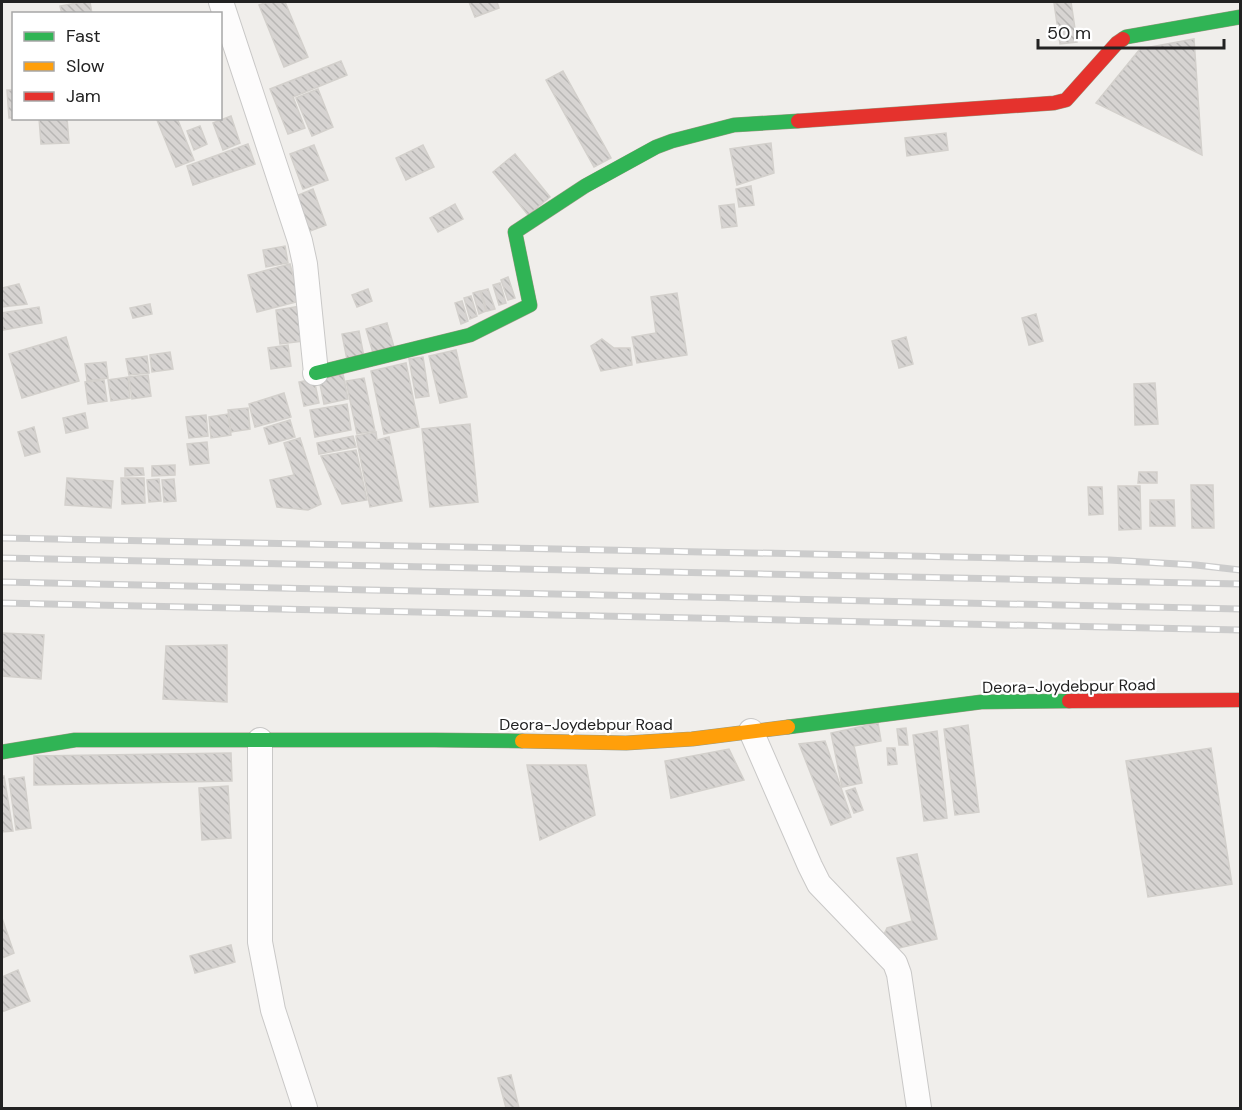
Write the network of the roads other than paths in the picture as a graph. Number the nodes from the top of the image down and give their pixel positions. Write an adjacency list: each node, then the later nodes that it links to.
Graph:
1 (221, 2): 3 (street)
2 (1240, 17): 3 (street)
3 (316, 373)
4 (1240, 700): 5 (street, Deora-Joydebpur Road)
5 (751, 731): 6 (street, Deora-Joydebpur Road); 9 (street)
6 (260, 740): 7 (street, Deora-Joydebpur Road); 8 (street)
7 (2, 752)
8 (305, 1108)
9 (919, 1108)

